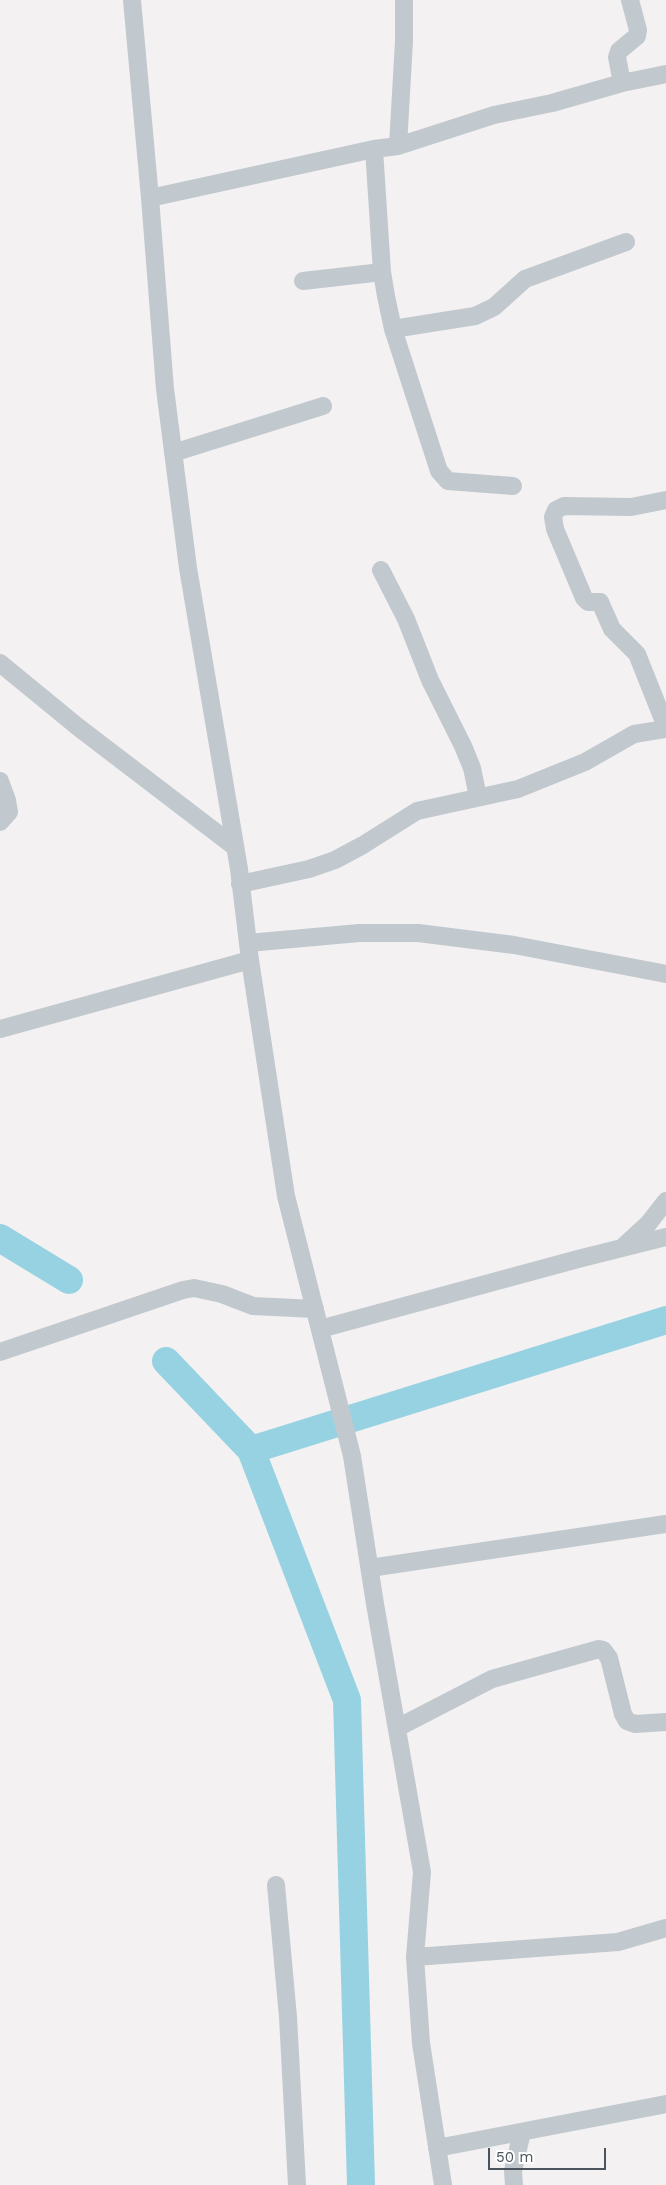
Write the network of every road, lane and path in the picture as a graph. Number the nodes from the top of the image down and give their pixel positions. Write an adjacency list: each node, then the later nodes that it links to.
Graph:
1 (132, 0): 8 (street)
2 (404, 0): 6 (street)
3 (630, 0): 5 (street)
4 (666, 74): 5 (street)
5 (622, 83): 6 (street)
6 (398, 146): 7 (street)
7 (374, 149): 8 (street); 10 (street)
8 (150, 198): 14 (street)
9 (626, 242): 12 (street)
10 (382, 272): 11 (street); 12 (street)
11 (303, 280)
12 (393, 329): 15 (street)
13 (324, 406): 14 (street)
14 (173, 453): 23 (street)
15 (513, 486)
16 (666, 500): 19 (street)
17 (380, 570): 21 (street)
18 (1, 667): 23 (street)
19 (666, 728): 21 (street)
20 (0, 781): 22 (street)
21 (478, 797): 24 (street)
22 (0, 822)
23 (236, 848): 24 (street)
24 (240, 884): 25 (street)
25 (249, 951): 26 (street); 27 (street); 31 (street)
26 (666, 974)
27 (0, 1029)
28 (666, 1201): 30 (street)
29 (666, 1238): 30 (street)
30 (620, 1249): 32 (street)
31 (316, 1309): 32 (street); 33 (street)
32 (320, 1329): 35 (street)
33 (0, 1352)
34 (666, 1524): 35 (street)
35 (370, 1568): 37 (street)
36 (666, 1722): 37 (street)
37 (397, 1728): 40 (street)
38 (276, 1885): 44 (street)
39 (666, 1928): 40 (street)
40 (415, 1957): 43 (street)
41 (666, 2104): 42 (street)
42 (522, 2132): 43 (street); 46 (street)
43 (437, 2148): 45 (street)
44 (297, 2185)
45 (443, 2185)
46 (514, 2185)

